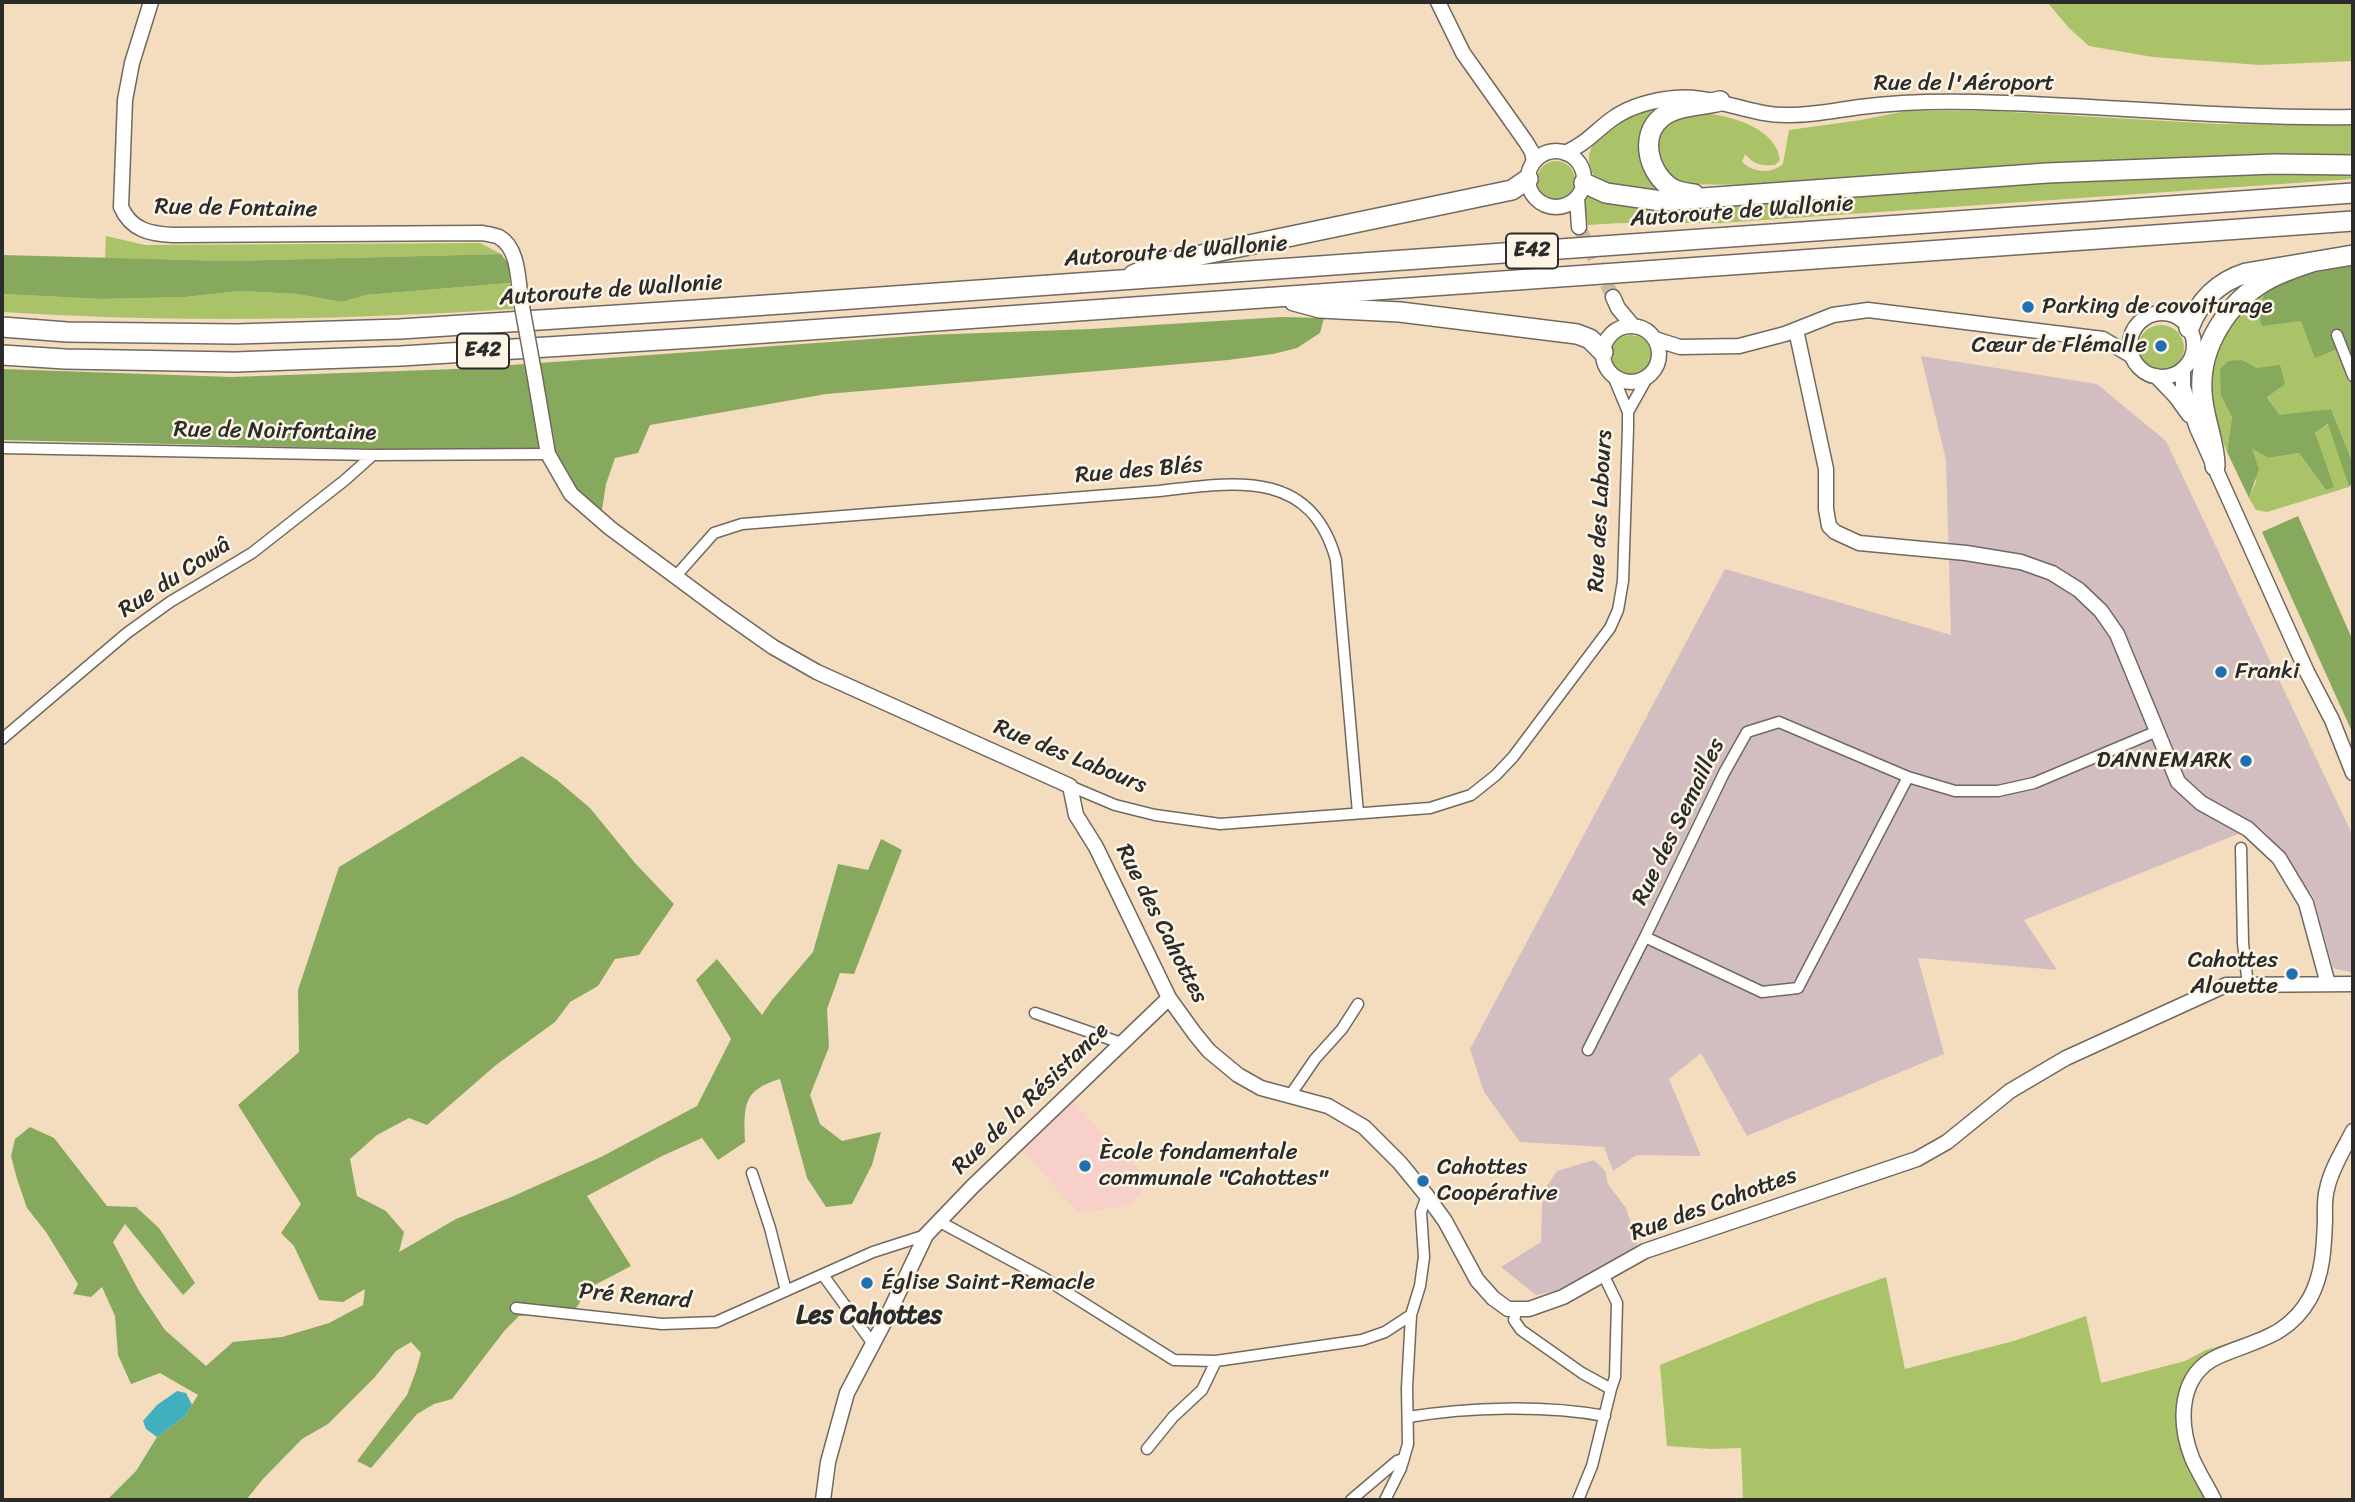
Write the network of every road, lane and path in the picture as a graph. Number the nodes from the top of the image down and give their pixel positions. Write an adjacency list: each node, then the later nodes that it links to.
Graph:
1 (151, 2): 20 (street, Rue de Fontaine)
2 (1438, 2): 10 (street)
3 (1447, 2): 7 (street)
4 (1720, 101): 5 (street, Rue de l'Aéroport); 6 (street, Rue de l'Aéroport); 13 (highway)
5 (2353, 117)
6 (1590, 140): 8 (street, Rue de l'Aéroport); 11 (street)
7 (1548, 153): 8 (street); 10 (street)
8 (1564, 153): 11 (street)
9 (2353, 165): 13 (highway)
10 (1531, 171): 14 (street); 18 (highway)
11 (1581, 184): 13 (highway); 14 (street); 14 (street)
12 (2353, 193): 18 (highway, Autoroute de Wallonie / E42)
13 (1712, 198)
14 (1561, 207)
15 (2353, 221): 19 (highway, E42)
16 (2353, 255): 17 (highway)
17 (2312, 262): 23 (highway); 45 (highway)
18 (1118, 281): 22 (highway, Autoroute de Wallonie / E42)
19 (1275, 297): 31 (highway); 32 (highway, E42)
20 (521, 301): 43 (street, Rue des Labours, bridge)
21 (1633, 326): 24 (street); 24 (street); 28 (street)
22 (2, 327)
23 (2189, 328): 26 (street); 35 (street)
24 (1616, 330): 31 (street)
25 (1796, 330): 29 (street); 30 (street); 47 (street)
26 (2133, 331): 29 (street); 33 (street)
27 (2337, 335): 38 (street)
28 (1655, 339): 30 (street); 34 (street)
29 (2102, 339): 33 (street)
30 (1680, 347): 34 (street)
31 (1602, 352): 36 (street)
32 (2, 355)
33 (2132, 356): 37 (street)
34 (1658, 365): 39 (street)
35 (2183, 369): 37 (street); 41 (street)
36 (1613, 376): 39 (street); 40 (street, Rue des Labours)
37 (2156, 376): 41 (street)
38 (2353, 376)
39 (1647, 378): 40 (street, Rue des Labours)
40 (1628, 412): 52 (street, Rue des Labours)
41 (2197, 428): 45 (street)
42 (2, 448): 44 (street, Rue de Noirfontaine)
43 (548, 454): 44 (street, Rue de Noirfontaine); 46 (street, Rue des Labours)
44 (373, 455): 48 (street, Rue du Cowâ)
45 (2215, 466): 49 (street)
46 (675, 576): 51 (street, Rue des Labours); 52 (street, Rue des Blés)
47 (2155, 732): 50 (street, Rue des Semailles); 55 (street)
48 (2, 739)
49 (2353, 773)
50 (1908, 778): 54 (street, Rue des Semailles); 54 (street, Rue des Semailles)
51 (1070, 786): 52 (street, Rue des Labours); 58 (street, Rue des Cahottes)
52 (1358, 813)
53 (2241, 848): 57 (street)
54 (1646, 937): 62 (street, Rue des Semailles)
55 (2328, 984): 56 (street, Rue des Cahottes); 57 (street, Rue des Cahottes)
56 (2353, 984)
57 (2248, 985): 70 (street, Rue des Cahottes)
58 (1170, 998): 61 (street, Rue de la Résistance); 63 (street, Rue des Cahottes)
59 (1356, 1004): 63 (street)
60 (1035, 1013): 61 (street)
61 (1121, 1043): 67 (street, Rue de la Résistance)
62 (1588, 1050)
63 (1289, 1097): 66 (street, Rue des Cahottes)
64 (2353, 1131): 86 (street)
65 (752, 1172): 71 (street)
66 (1427, 1196): 73 (street, Rue des Cahottes); 74 (street)
67 (940, 1222): 68 (street, Rue de la Résistance); 76 (street)
68 (926, 1235): 69 (street, Pré Renard); 75 (street)
69 (823, 1275): 71 (street, Pré Renard); 75 (street)
70 (1604, 1276): 73 (street, Rue des Cahottes); 77 (street)
71 (786, 1291): 72 (street, Pré Renard)
72 (516, 1308)
73 (1517, 1309): 77 (street)
74 (1411, 1315): 76 (street); 79 (street)
75 (873, 1344): 82 (street)
76 (1216, 1361): 80 (street)
77 (1611, 1389): 78 (street)
78 (1605, 1416): 79 (street); 85 (street)
79 (1408, 1418): 81 (street)
80 (1147, 1449)
81 (1403, 1459): 83 (street); 84 (street)
82 (823, 1500)
83 (1351, 1500)
84 (1385, 1500)
85 (1578, 1500)
86 (2214, 1500)

